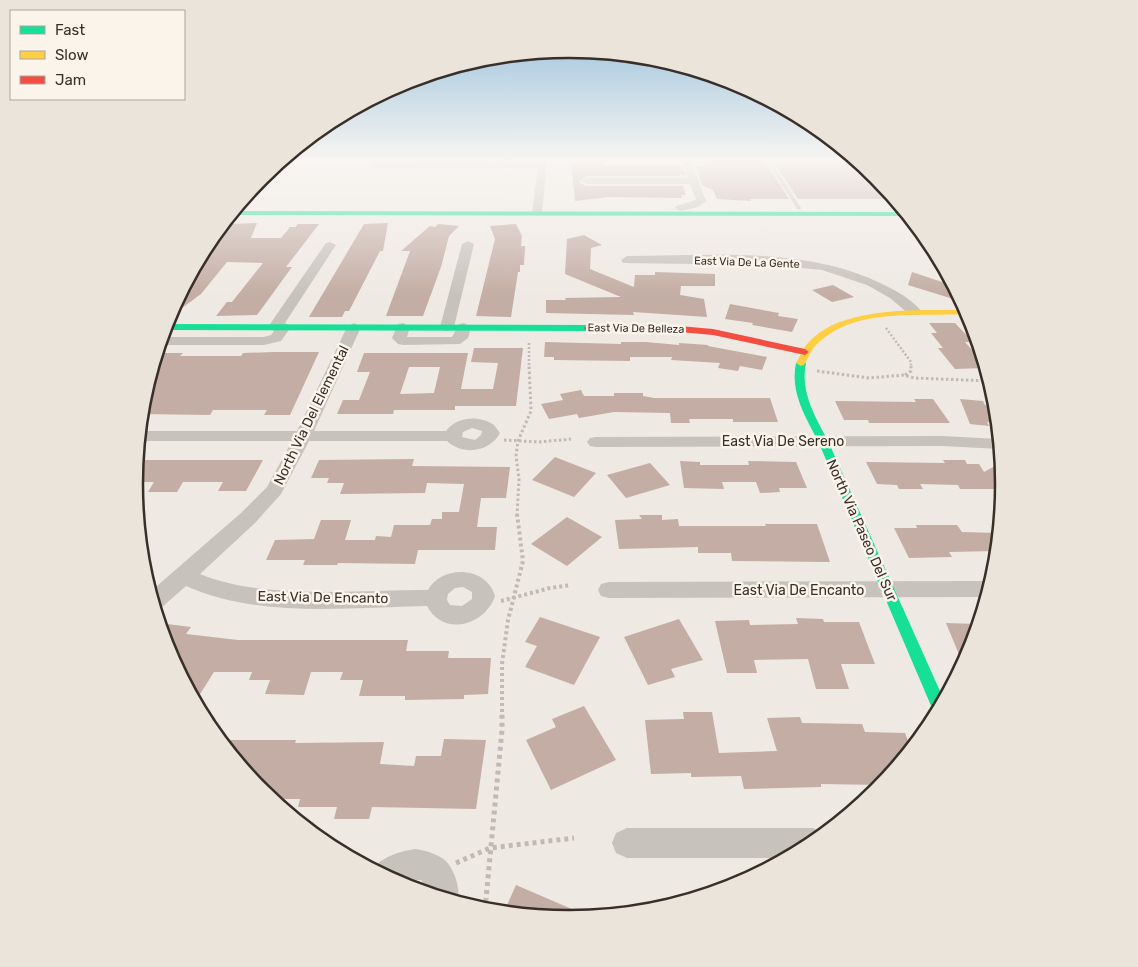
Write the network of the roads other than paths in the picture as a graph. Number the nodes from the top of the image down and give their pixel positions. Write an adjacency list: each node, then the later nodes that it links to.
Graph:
1 (537, 206): 7 (street)
2 (689, 206): 4 (street)
3 (245, 207): 7 (main road)
4 (680, 208): 5 (main road); 7 (main road)
5 (799, 208): 6 (main road)
6 (893, 208)
7 (537, 210): 8 (main road); 9 (main road)
8 (241, 213)
9 (898, 214)
10 (468, 244): 19 (street)
11 (330, 245): 16 (street)
12 (627, 260): 13 (street, East Via De La Gente)
13 (915, 312): 14 (main road); 22 (main road)
14 (959, 312)
15 (173, 327): 16 (main road, East Via De Belleza)
16 (280, 327): 17 (main road, East Via De Belleza); 21 (street)
17 (354, 327): 18 (main road, East Via De Belleza); 25 (street, North Via Del Elemental)
18 (403, 327): 19 (main road, East Via De Belleza); 20 (street)
19 (447, 327): 20 (main road, East Via De Belleza)
20 (464, 327): 22 (main road, East Via De Belleza)
21 (168, 341)
22 (805, 352): 26 (main road, North Via Paseo Del Sur)
23 (146, 436): 25 (street)
24 (453, 436): 25 (street)
25 (303, 437): 29 (street, North Via Del Elemental)
26 (823, 441): 27 (street, East Via De Sereno); 28 (street, East Via De Sereno); 30 (main road, North Via Paseo Del Sur)
27 (596, 442)
28 (993, 444)
29 (184, 576): 33 (street, North Via Del Elemental); 34 (street, East Via De Encanto)
30 (888, 589): 31 (street, East Via De Encanto); 32 (street, East Via De Encanto); 35 (main road, North Via Paseo Del Sur)
31 (981, 589)
32 (609, 590)
33 (159, 597)
34 (435, 598)
35 (936, 700)
36 (627, 843): 37 (street)
37 (797, 843)
38 (392, 871): 39 (street)
39 (442, 890)

